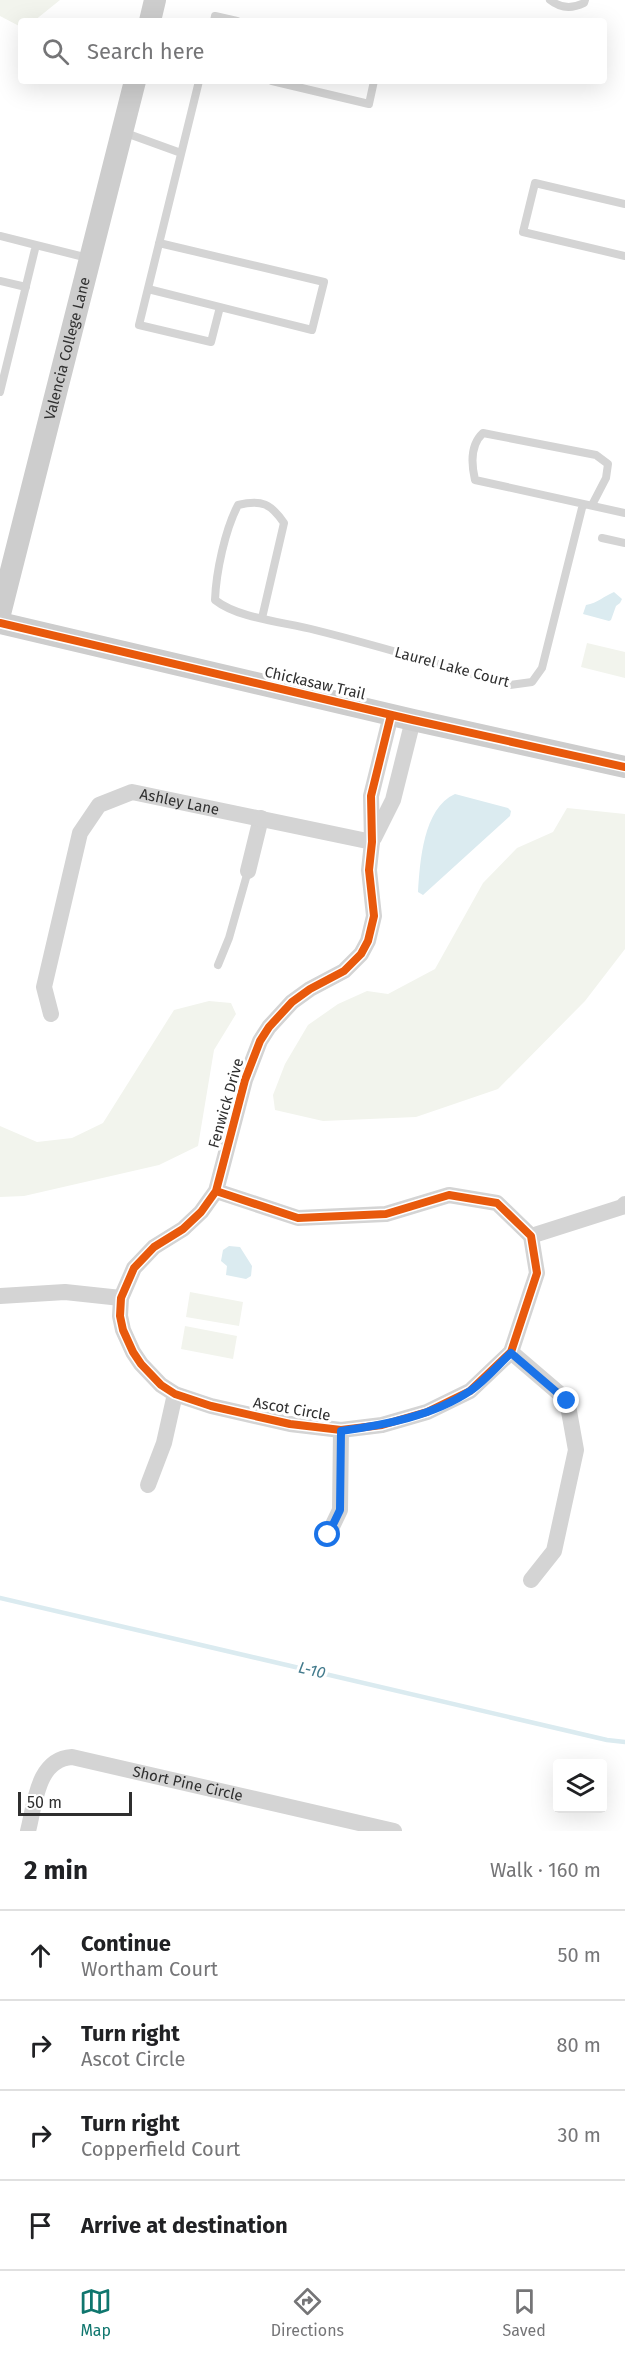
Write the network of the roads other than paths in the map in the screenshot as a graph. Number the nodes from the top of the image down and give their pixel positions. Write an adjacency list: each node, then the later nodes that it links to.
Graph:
1 (155, 0): 4 (street)
2 (550, 0): 3 (lane)
3 (585, 0)
4 (151, 18)
5 (134, 84): 9 (street, Valencia College Lane)
6 (198, 84): 10 (lane)
7 (285, 84): 8 (lane)
8 (373, 84)
9 (122, 132): 10 (lane); 16 (street, Valencia College Lane)
10 (182, 153): 13 (lane)
11 (625, 204): 15 (lane)
12 (0, 236): 14 (lane)
13 (159, 243): 19 (lane); 20 (lane)
14 (36, 245): 16 (lane); 18 (lane)
15 (625, 256)
16 (89, 258): 26 (street, Valencia College Lane)
17 (0, 281): 18 (lane)
18 (26, 287): 21 (lane)
19 (148, 289): 20 (lane); 20 (lane)
20 (220, 307)
21 (0, 392)
22 (587, 505): 22 (lane, Laurel Lake Court); 23 (lane); 27 (lane, Laurel Lake Court)
23 (625, 513)
24 (602, 538): 25 (lane)
25 (625, 543)
26 (0, 614)
27 (262, 618): 27 (lane, Laurel Lake Court)
28 (0, 623): 29 (street, Chickasaw Trail)
29 (391, 715): 30 (street, Chickasaw Trail); 33 (street, Fenwick Drive)
30 (413, 720): 31 (street, Chickasaw Trail); 33 (street, Fenwick Drive)
31 (625, 767)
32 (261, 818): 33 (street, Ashley Lane); 34 (street); 36 (street, Ashley Lane)
33 (372, 842): 37 (street, Fenwick Drive)
34 (248, 871): 35 (lane)
35 (218, 965)
36 (51, 1014)
37 (216, 1191): 39 (street); 41 (street, Fenwick Drive)
38 (625, 1204): 39 (street)
39 (531, 1236): 42 (street, Ascot Circle)
40 (0, 1296): 41 (street)
41 (121, 1298): 43 (street, Ascot Circle)
42 (511, 1353): 44 (street, Ascot Circle); 47 (street)
43 (176, 1394): 44 (street, Ascot Circle); 45 (street)
44 (341, 1431): 46 (street)
45 (148, 1485)
46 (328, 1535)
47 (531, 1580)
48 (28, 1831): 49 (street, Short Pine Circle)
49 (394, 1831)

